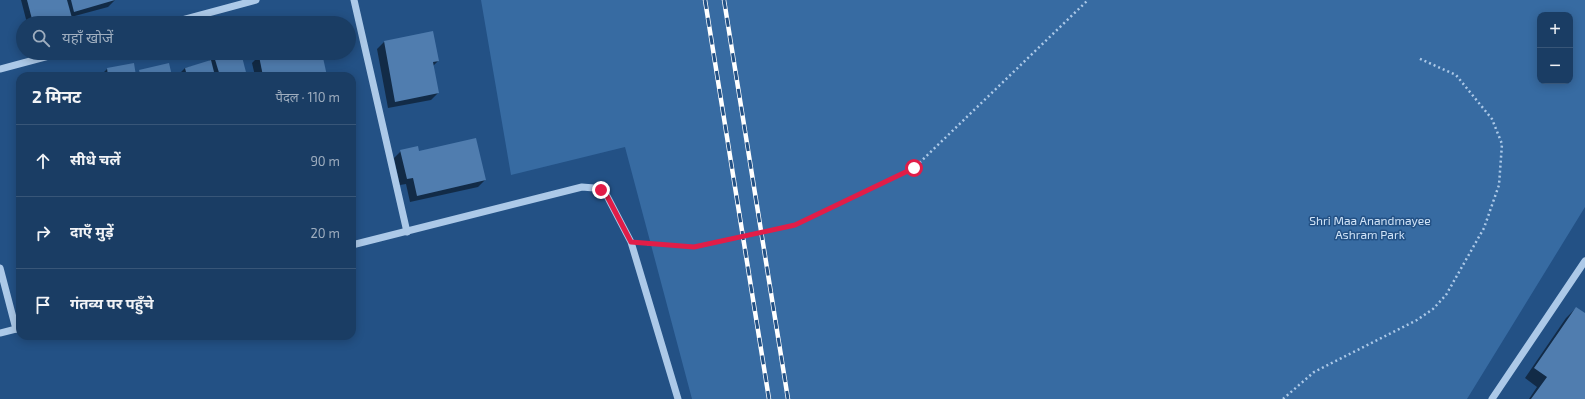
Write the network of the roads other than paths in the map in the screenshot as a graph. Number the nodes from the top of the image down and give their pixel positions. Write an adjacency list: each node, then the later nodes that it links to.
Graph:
1 (256, 0): 3 (street)
2 (354, 0): 6 (street)
3 (197, 16)
4 (34, 60): 5 (street)
5 (0, 69)
6 (407, 232): 7 (street); 13 (street)
7 (356, 244)
8 (1585, 261): 14 (street)
9 (0, 268): 10 (street)
10 (16, 322)
11 (16, 329): 12 (street)
12 (0, 333)
13 (678, 399)
14 (1492, 399)

